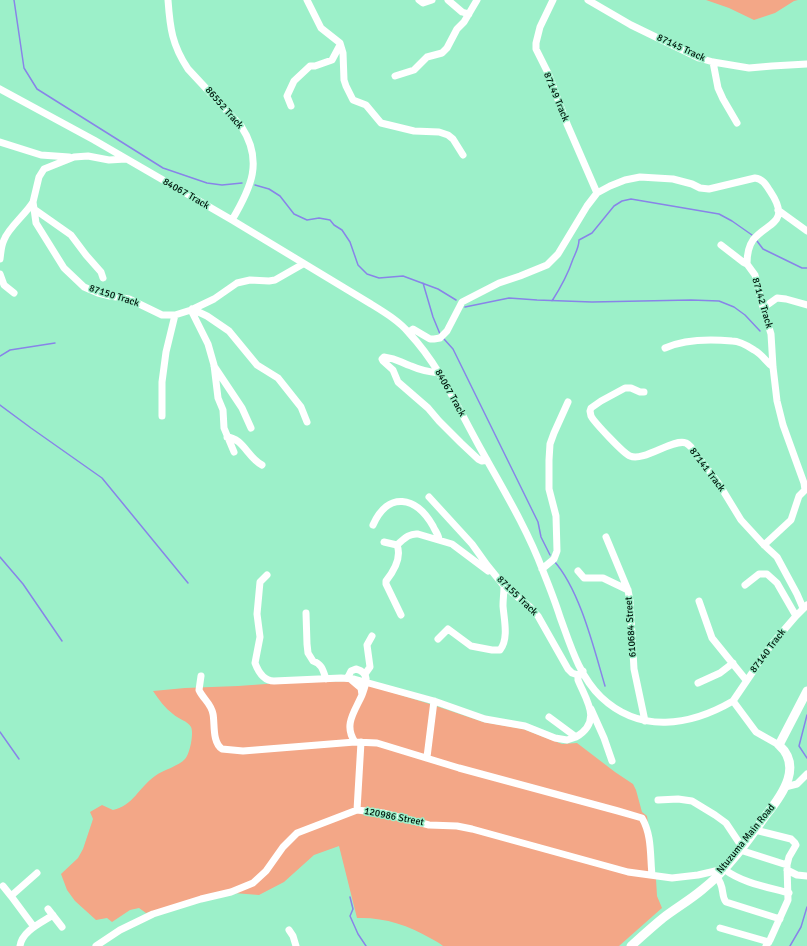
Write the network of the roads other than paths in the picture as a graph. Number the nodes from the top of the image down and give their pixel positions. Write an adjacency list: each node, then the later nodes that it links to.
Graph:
1 (168, 0): 24 (street, 86552 Track)
2 (307, 0): 10 (street)
3 (419, 0): 4 (street)
4 (432, 0)
5 (448, 0): 9 (street)
6 (477, 0): 9 (street)
7 (553, 0): 21 (street, 87149 Track)
8 (588, 0): 11 (street, 87145 Track)
9 (469, 14): 13 (street)
10 (340, 45): 15 (street); 18 (street)
11 (712, 62): 12 (street, 87145 Track); 16 (street)
12 (807, 64)
13 (395, 76)
14 (0, 89): 20 (street, 84067 Track)
15 (290, 106)
16 (737, 123)
17 (0, 142): 19 (street)
18 (463, 155)
19 (74, 157): 20 (street, 87150 Track); 22 (street, 87150 Track)
20 (126, 159): 24 (street, 84067 Track)
21 (597, 193): 23 (street); 38 (street)
22 (34, 205): 27 (street); 32 (street); 37 (street, 87150 Track)
23 (778, 210): 25 (street); 30 (street)
24 (232, 220): 29 (street, 84067 Track)
25 (807, 232)
26 (721, 245): 30 (street)
27 (1, 246): 28 (street)
28 (0, 259)
29 (303, 264): 36 (street, 87150 Track); 38 (street, 84067 Track)
30 (747, 264): 35 (street, 87142 Track)
31 (0, 274): 33 (street)
32 (103, 278)
33 (14, 293)
34 (807, 305): 35 (street)
35 (763, 308): 41 (street, 87142 Track)
36 (192, 310): 37 (street, 87150 Track); 40 (street); 46 (street)
37 (175, 315): 45 (street)
38 (409, 332): 42 (street, 84067 Track)
39 (665, 348): 41 (street)
40 (214, 365): 47 (street); 48 (street)
41 (773, 367): 52 (street, 87142 Track)
42 (440, 373): 50 (street, 84067 Track); 50 (street)
43 (644, 392): 59 (street, 87141 Track)
44 (568, 402): 60 (street)
45 (162, 416)
46 (307, 422)
47 (252, 428)
48 (227, 437): 49 (street); 51 (street)
49 (234, 452)
50 (487, 460): 60 (street, 84067 Track)
51 (262, 465)
52 (806, 490): 59 (street, 87142 Track)
53 (429, 498): 63 (street, 87155 Track)
54 (373, 525): 56 (street)
55 (606, 537): 66 (street, 610684 Street)
56 (439, 540): 58 (street); 63 (street)
57 (384, 542): 58 (street)
58 (397, 545): 70 (street)
59 (764, 546): 68 (street, 87141 Track)
60 (542, 569): 75 (street, 84067 Track)
61 (578, 571): 66 (street)
62 (267, 575): 79 (street)
63 (496, 577): 65 (street, 87155 Track)
64 (745, 585): 71 (street)
65 (504, 586): 73 (street); 75 (street, 87155 Track)
66 (628, 590): 88 (street, 610684 Street)
67 (699, 601): 74 (street)
68 (805, 607): 71 (street, 87140 Track)
69 (306, 613): 79 (street)
70 (401, 615)
71 (796, 616): 80 (street, 87140 Track)
72 (372, 636): 78 (street)
73 (438, 639)
74 (733, 662): 80 (street); 81 (street)
75 (580, 673): 86 (street); 88 (street, 84067 Track)
76 (201, 676): 90 (street)
77 (349, 678): 78 (street); 79 (street); 83 (street)
78 (366, 678): 83 (street); 85 (street)
79 (326, 679)
80 (746, 680): 84 (street, 87140 Track)
81 (698, 683)
82 (807, 691): 91 (main road)
83 (362, 695): 90 (street)
84 (733, 700): 88 (street, 84067 Track); 91 (street)
85 (434, 701): 89 (street); 92 (street)
86 (591, 709): 89 (street); 93 (street)
87 (549, 717): 89 (street)
88 (645, 721)
89 (576, 737)
90 (358, 742): 92 (street); 97 (street)
91 (779, 745): 95 (main road, Ntuzuma Main Road)
92 (427, 757): 103 (street)
93 (612, 761)
94 (807, 774): 95 (street)
95 (785, 787): 98 (main road, Ntuzuma Main Road)
96 (658, 800): 99 (street)
97 (357, 810): 103 (street, 120986 Street); 118 (street, 120986 Street)
98 (755, 830): 99 (main road, Ntuzuma Main Road); 100 (street)
99 (741, 848): 100 (street); 101 (main road, Ntuzuma Main Road)
100 (787, 868): 105 (street); 107 (street)
101 (724, 869): 103 (street, 120986 Street); 104 (main road, Ntuzuma Main Road); 107 (street)
102 (37, 873): 108 (street)
103 (652, 875)
104 (716, 876): 111 (street); 120 (main road, Ntuzuma Main Road)
105 (807, 876)
106 (3, 886): 108 (street)
107 (789, 893): 111 (street)
108 (11, 896): 112 (street)
109 (48, 909): 110 (street)
110 (53, 916): 112 (street); 113 (street)
111 (780, 919): 116 (street)
112 (34, 927): 117 (street)
113 (62, 928)
114 (720, 928): 116 (street)
115 (289, 930): 119 (street)
116 (767, 944)
117 (20, 946)
118 (96, 946)
119 (296, 946)
120 (631, 946)

